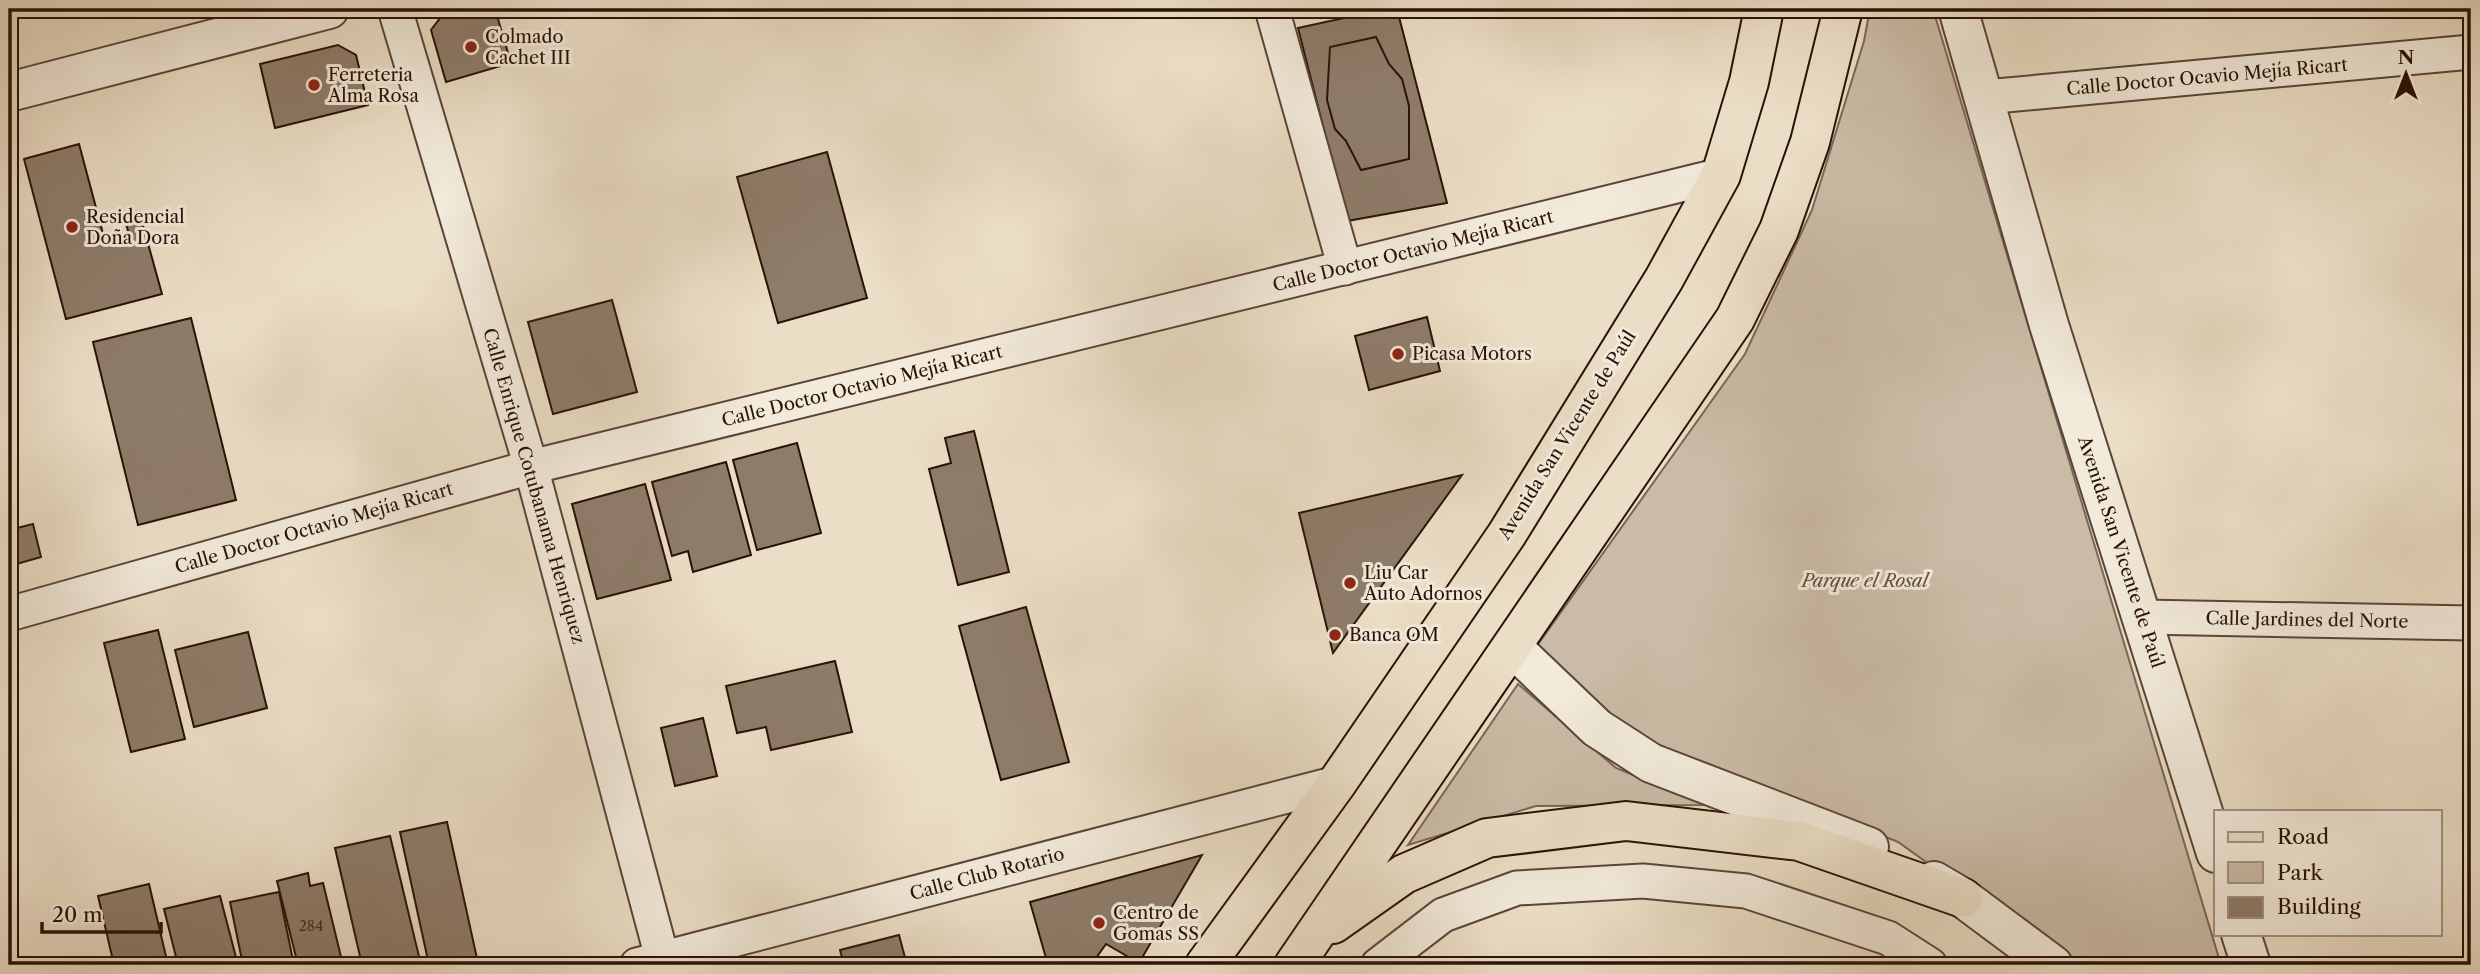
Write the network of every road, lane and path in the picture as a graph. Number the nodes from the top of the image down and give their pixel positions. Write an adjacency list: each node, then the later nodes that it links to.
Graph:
1 (329, 9): 8 (street)
2 (395, 9): 12 (street, Calle Enrique Cotubanama Henriquez)
3 (1272, 9): 11 (street)
4 (1764, 9): 10 (main road, Avenida San Vicente de Paúl)
5 (1843, 9): 16 (main road)
6 (1958, 9): 9 (street, Avenida San Vicente de Paúl)
7 (2471, 52): 9 (street, Calle Doctor Ocavio Mejía Ricart)
8 (9, 92)
9 (1985, 97): 14 (street, Avenida San Vicente de Paúl)
10 (1721, 175): 11 (street, Calle Doctor Octavio Mejía Ricart); 17 (main road, Avenida San Vicente de Paúl)
11 (1345, 268): 12 (street, Calle Doctor Octavio Mejía Ricart)
12 (531, 467): 13 (street, Calle Doctor Octavio Mejía Ricart); 22 (street, Calle Enrique Cotubanama Henriquez)
13 (9, 614)
14 (2142, 617): 15 (street, Calle Jardines del Norte); 18 (street, Avenida San Vicente de Paúl)
15 (2471, 623)
16 (1512, 647): 19 (street); 21 (main road)
17 (1337, 783): 22 (street, Calle Club Rotario); 23 (main road, Avenida San Vicente de Paúl)
18 (2214, 847)
19 (1963, 898): 21 (main road); 26 (street)
20 (2242, 936): 27 (street)
21 (1303, 952)
22 (654, 963)
23 (1205, 965)
24 (1378, 965): 25 (street)
25 (1930, 965)
26 (2053, 965)
27 (2251, 965)

